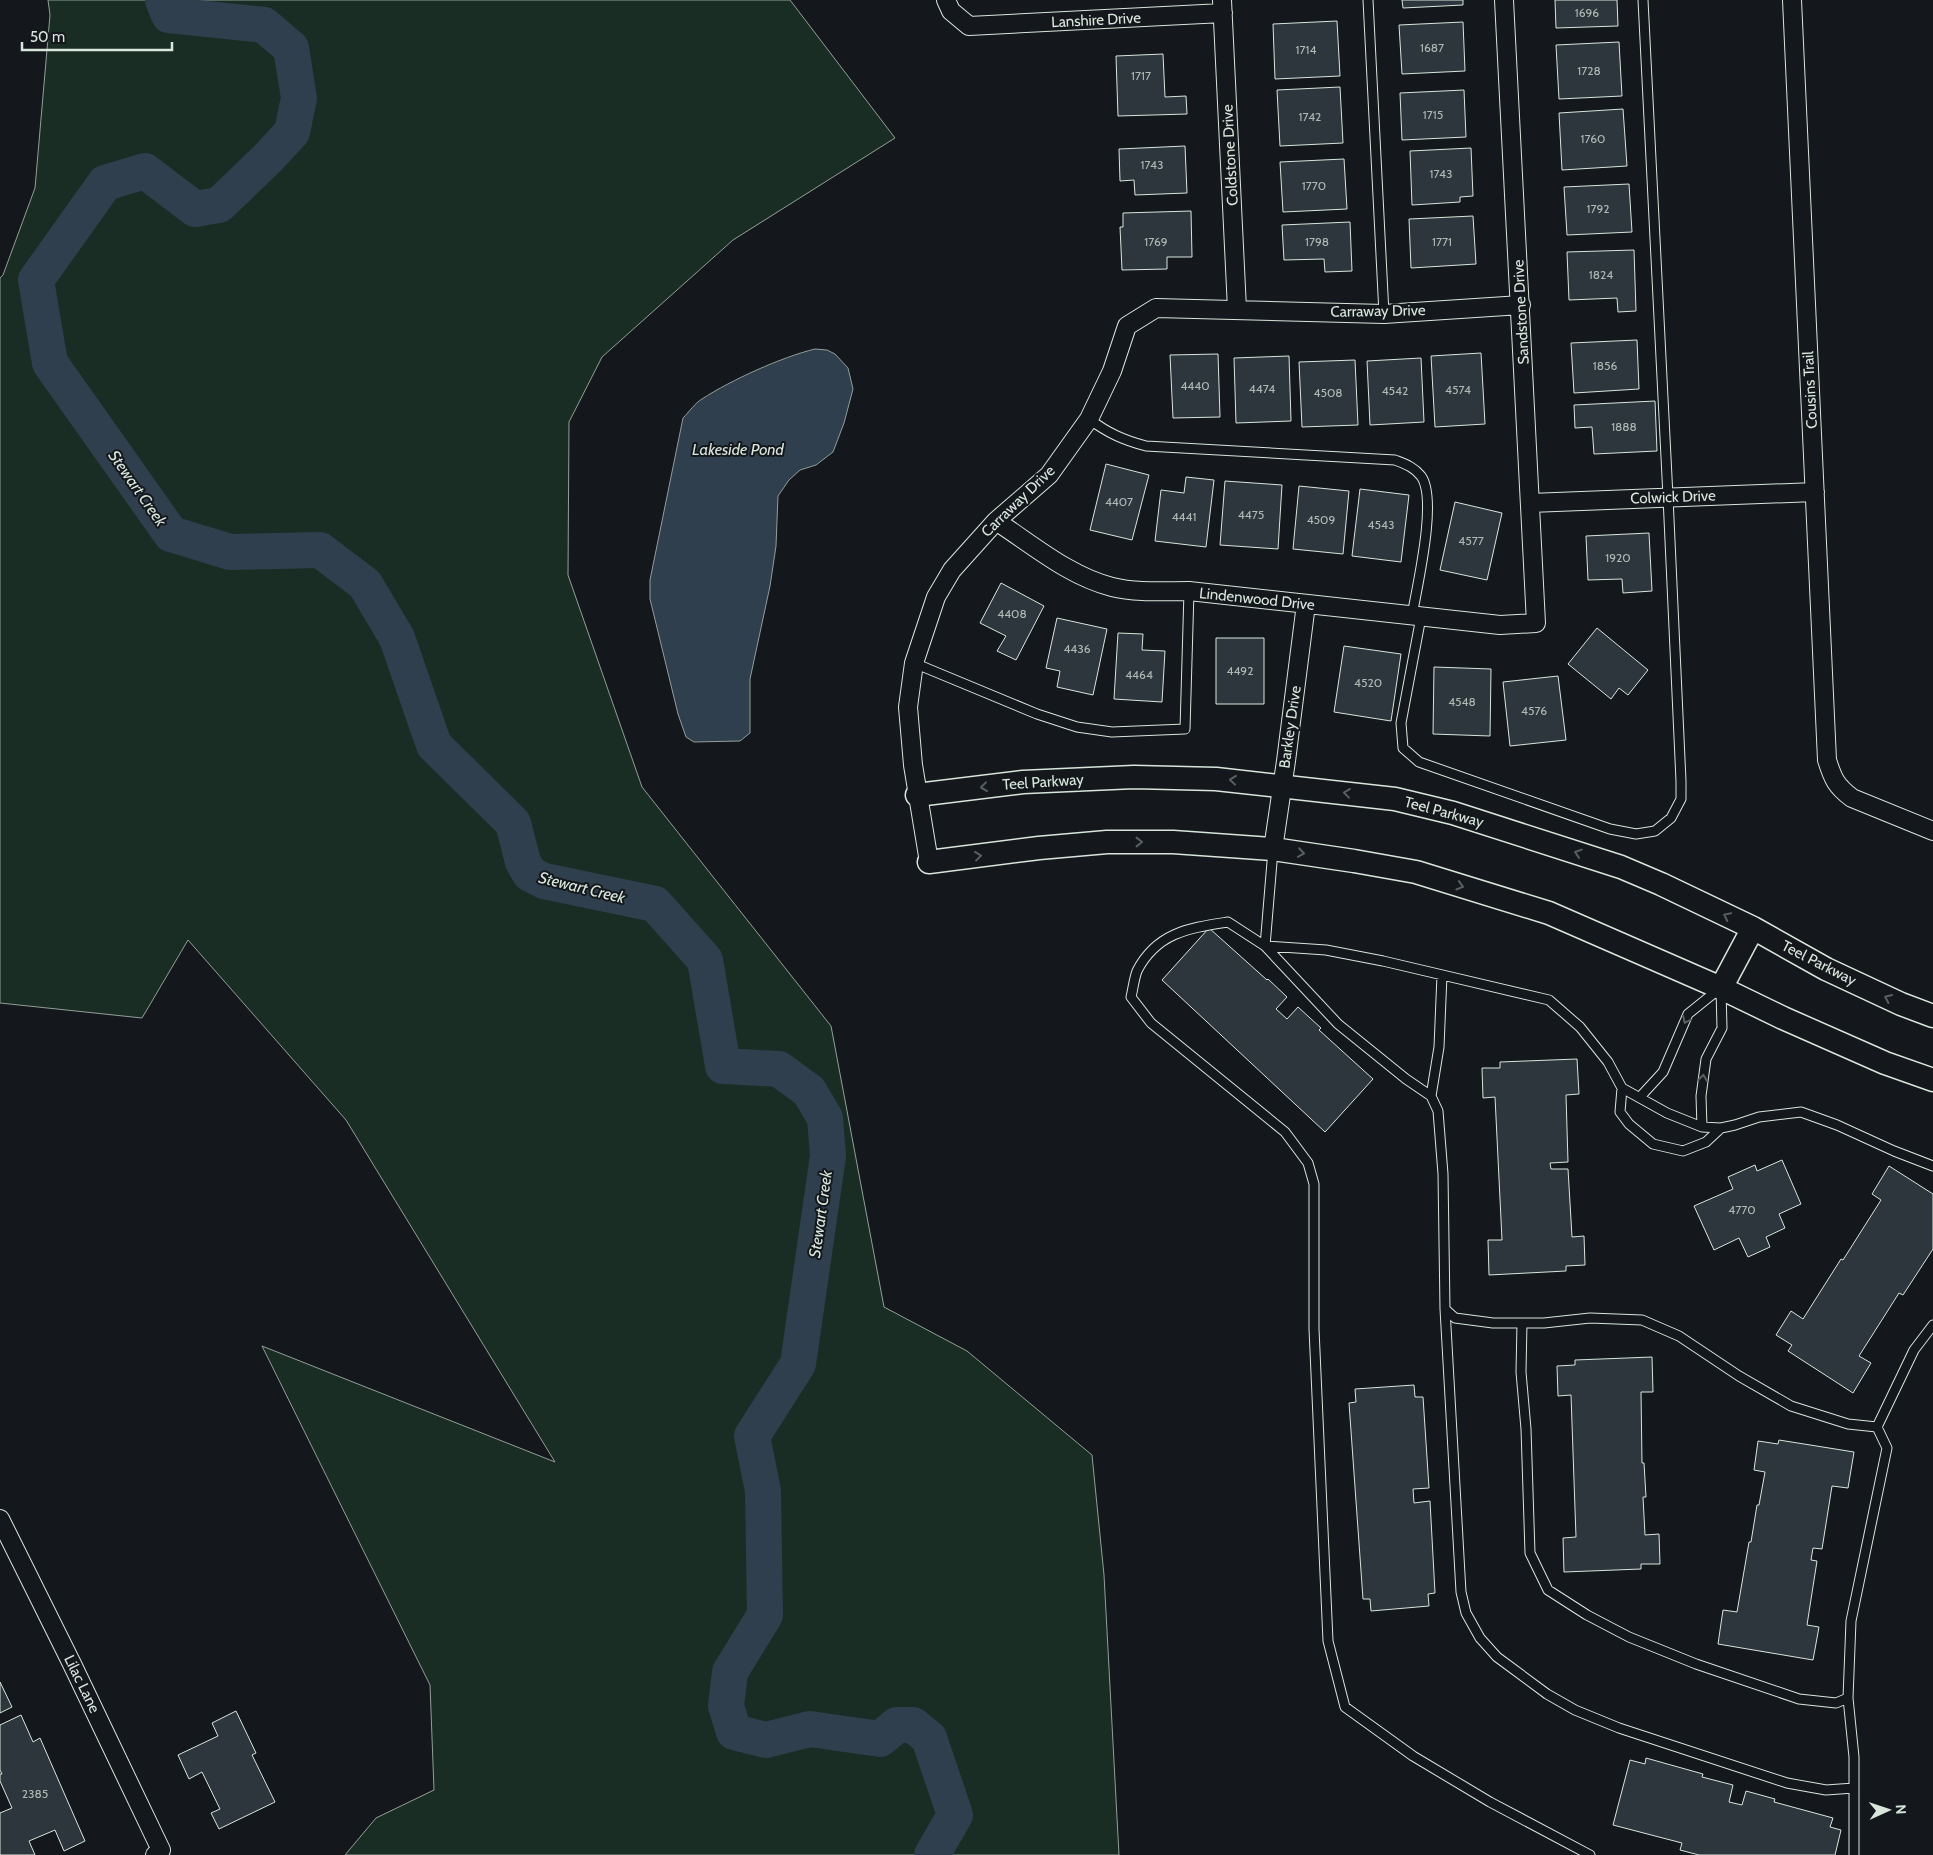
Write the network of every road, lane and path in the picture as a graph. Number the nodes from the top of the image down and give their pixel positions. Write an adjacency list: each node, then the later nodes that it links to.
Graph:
1 (946, 0): 6 (street, Lanshire Drive)
2 (1368, 0): 9 (lane)
3 (1504, 0): 7 (street, Sandstone Drive)
4 (1643, 0): 12 (lane)
5 (1792, 0): 11 (street, Cousins Trail)
6 (1222, 7): 8 (street, Coldstone Drive)
7 (1521, 305): 9 (street, Carraway Drive); 13 (street, Sandstone Drive)
8 (1237, 309): 9 (street, Carraway Drive); 10 (street, Carraway Drive)
9 (1384, 314)
10 (1088, 419): 14 (street, Carraway Drive); 17 (lane)
11 (1815, 492): 12 (street, Colwick Drive); 22 (street, Cousins Trail)
12 (1668, 497): 13 (street, Colwick Drive); 17 (lane)
13 (1530, 503): 18 (street, Sandstone Drive)
14 (996, 521): 15 (street, Lindenwood Drive); 19 (street, Carraway Drive)
15 (1189, 591): 16 (street, Lindenwood Drive); 19 (lane)
16 (1306, 604): 17 (street, Lindenwood Drive); 20 (street, Barkley Drive)
17 (1416, 616): 18 (street, Lindenwood Drive)
18 (1536, 623)
19 (914, 663): 21 (street, Carraway Drive)
20 (1282, 785): 21 (street, Teel Parkway, one-way to 21); 23 (street, Barkley Drive); 25 (street, Teel Parkway, one-way to 20)
21 (917, 795): 24 (street, Carraway Drive)
22 (1933, 830)
23 (1273, 850): 24 (street, one-way to 23); 26 (lane); 28 (street, one-way to 28)
24 (929, 862)
25 (1753, 928): 28 (street); 29 (street, Teel Parkway, one-way to 25)
26 (1265, 946): 27 (lane); 32 (lane); 45 (lane)
27 (1442, 975): 31 (lane); 32 (lane)
28 (1721, 988): 30 (street); 33 (lane, one-way to 33); 34 (lane, one-way to 28)
29 (1933, 1016)
30 (1933, 1080)
31 (1622, 1088): 33 (lane); 35 (lane)
32 (1431, 1096): 37 (lane)
33 (1640, 1097): 34 (lane)
34 (1702, 1127): 35 (lane)
35 (1721, 1128): 36 (lane)
36 (1933, 1166)
37 (1445, 1309): 38 (lane); 43 (lane)
38 (1522, 1323): 40 (lane); 42 (lane)
39 (1933, 1325): 40 (lane)
40 (1877, 1427): 42 (lane)
41 (0, 1519): 44 (street, Lilac Lane)
42 (1848, 1698): 43 (lane)
43 (1854, 1788): 46 (lane)
44 (158, 1852)
45 (1590, 1855)
46 (1854, 1855)

